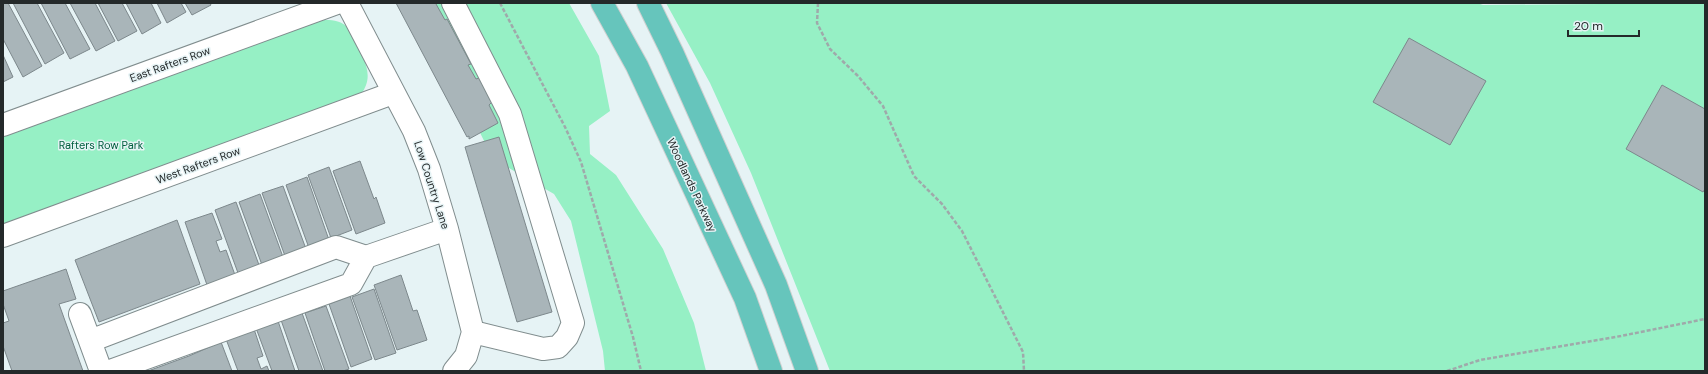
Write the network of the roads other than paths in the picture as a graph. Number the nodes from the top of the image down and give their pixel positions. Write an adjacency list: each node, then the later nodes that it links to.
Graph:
1 (337, 3): 7 (street, East Rafters Row)
2 (347, 3): 6 (street, Low Country Lane)
3 (453, 3): 12 (street)
4 (602, 3): 17 (main road, Woodlands Parkway)
5 (648, 3): 18 (main road)
6 (393, 93): 8 (street, Low Country Lane); 9 (street, West Rafters Row)
7 (3, 125)
8 (447, 229): 10 (street); 12 (street, Low Country Lane)
9 (3, 236)
10 (366, 257): 13 (street); 16 (street)
11 (80, 314): 13 (street)
12 (473, 332): 14 (street)
13 (90, 341): 15 (street)
14 (460, 364)
15 (101, 371)
16 (110, 371)
17 (771, 371)
18 (807, 371)

